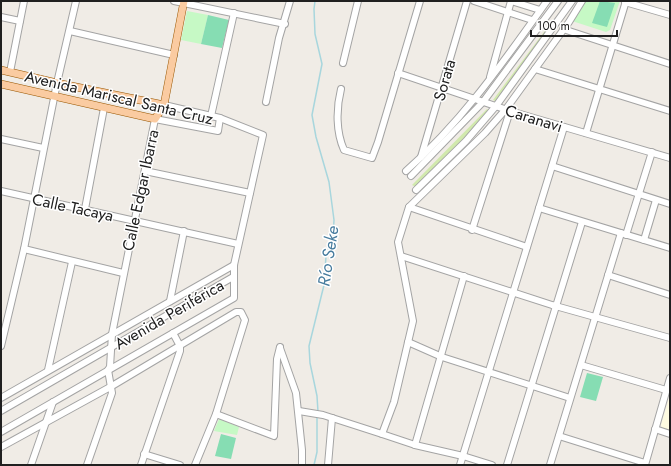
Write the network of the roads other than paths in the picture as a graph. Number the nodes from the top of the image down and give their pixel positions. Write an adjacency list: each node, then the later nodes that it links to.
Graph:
1 (24, 1): 22 (street)
2 (76, 1): 25 (street)
3 (174, 1): 14 (street)
4 (290, 1): 23 (street)
5 (358, 1): 28 (street)
6 (420, 1): 33 (street)
7 (467, 1): 37 (street, Sorata)
8 (474, 1): 17 (street)
9 (511, 1): 16 (street); 17 (street)
10 (547, 1): 16 (street)
11 (558, 1): 43 (street)
12 (572, 1): 45 (street)
13 (582, 1): 24 (street)
14 (184, 2): 18 (street); 27 (main road, Calle Edgar Ibarra)
15 (626, 2): 19 (street); 26 (street)
16 (540, 10): 21 (street)
17 (508, 12): 21 (street); 34 (street)
18 (234, 13): 23 (street); 49 (street)
19 (670, 15)
20 (1, 17): 22 (street)
21 (532, 20): 34 (street)
22 (20, 21): 32 (street)
23 (285, 24): 42 (street)
24 (563, 30): 26 (street); 30 (street)
25 (70, 31): 27 (street); 35 (street)
26 (612, 45): 29 (street); 39 (street)
27 (174, 55): 44 (main road, Calle Edgar Ibarra)
28 (343, 63)
29 (670, 64)
30 (536, 69): 39 (street); 47 (street)
31 (1, 70): 32 (main road, Avenida Mariscal Santa Cruz)
32 (10, 72): 35 (main road, Avenida Mariscal Santa Cruz)
33 (398, 74): 37 (street, Caranavi); 38 (street)
34 (491, 78): 41 (street)
35 (57, 83): 40 (street); 44 (main road, Avenida Mariscal Santa Cruz)
36 (1, 84): 40 (main road, Avenida Mariscal Santa Cruz)
37 (442, 88): 41 (street, Caranavi); 57 (street, Sorata)
38 (341, 89)
39 (599, 89): 48 (street); 53 (street)
40 (55, 97): 46 (main road, Avenida Mariscal Santa Cruz); 55 (street)
41 (475, 99): 43 (street, Caranavi); 57 (street)
42 (266, 102)
43 (483, 102): 45 (street, Caranavi); 62 (street)
44 (164, 105): 49 (street, Avenida Mariscal Santa Cruz); 51 (main road, Calle Edgar Ibarra)
45 (496, 106): 47 (street, Caranavi); 63 (street)
46 (104, 108): 51 (main road, Avenida Mariscal Santa Cruz); 72 (street)
47 (508, 110): 52 (street, Caranavi); 70 (street); 75 (street)
48 (670, 111)
49 (211, 116): 50 (street, Avenida Mariscal Santa Cruz)
50 (220, 118): 51 (street, Avenida Mariscal Santa Cruz); 65 (street)
51 (155, 119): 60 (street, Calle Edgar Ibarra)
52 (564, 127): 53 (street, Caranavi); 59 (street)
53 (586, 133): 56 (street, Caranavi)
54 (1, 139): 55 (street)
55 (43, 148): 67 (street)
56 (652, 152): 58 (street, Caranavi); 66 (street)
57 (421, 158): 61 (street)
58 (670, 158)
59 (552, 166): 66 (street); 71 (street)
60 (145, 171): 65 (street); 73 (street, Calle Edgar Ibarra)
61 (406, 171)
62 (411, 176)
63 (416, 190)
64 (1, 191): 67 (street, Calle Tacaya)
65 (250, 193): 79 (street)
66 (640, 195): 68 (street); 77 (street)
67 (34, 198): 72 (street, Calle Tacaya); 82 (street)
68 (656, 200): 69 (street); 78 (street)
69 (670, 204)
70 (409, 207): 75 (street); 83 (street)
71 (539, 208): 74 (street); 80 (street)
72 (85, 209): 73 (street, Calle Tacaya)
73 (135, 220): 76 (street, Calle Tacaya); 86 (street, Calle Edgar Ibarra)
74 (582, 222): 77 (street); 93 (street)
75 (472, 230): 80 (street)
76 (184, 231): 79 (street, Calle Tacaya); 92 (street)
77 (624, 234): 78 (street); 87 (street)
78 (644, 240): 81 (street)
79 (238, 244): 85 (street)
80 (527, 247): 90 (street)
81 (670, 248)
82 (24, 249): 84 (street); 99 (street)
83 (401, 256): 88 (street); 98 (street)
84 (72, 262): 86 (street); 104 (street)
85 (234, 265): 89 (street); 92 (street)
86 (123, 273): 96 (street, Calle Edgar Ibarra)
87 (608, 275): 91 (street); 94 (street)
88 (464, 276): 90 (street); 102 (street)
89 (232, 277): 95 (street, Avenida Periférica); 101 (street, Avenida Periférica)
90 (514, 293): 93 (street); 106 (street)
91 (670, 295)
92 (170, 301): 96 (street)
93 (556, 306): 94 (street); 108 (street)
94 (595, 317): 97 (street); 103 (street)
95 (173, 333): 100 (street); 105 (street, Avenida Periférica)
96 (112, 334): 101 (street, Calle Edgar Ibarra); 104 (street)
97 (670, 338)
98 (408, 342): 102 (street); 121 (street)
99 (1, 344)
100 (180, 346): 109 (street); 116 (street); 126 (street)
101 (110, 348): 105 (street, Calle Edgar Ibarra); 114 (street, Avenida Periférica)
102 (442, 358): 106 (street); 124 (street)
103 (581, 365): 110 (street); 112 (street)
104 (48, 370): 111 (street)
105 (108, 370): 109 (street, Calle Edgar Ibarra); 113 (street, Avenida Periférica)
106 (488, 373): 108 (street); 127 (street)
107 (670, 378): 110 (street)
108 (531, 385): 112 (street); 139 (street)
109 (112, 386): 118 (street); 131 (street)
110 (666, 390): 119 (street)
111 (1, 398)
112 (570, 398): 123 (street)
113 (53, 402): 118 (street); 120 (street, Avenida Periférica)
114 (1, 411)
115 (299, 411): 116 (street); 117 (street); 135 (street)
116 (216, 414): 134 (street)
117 (332, 418): 121 (street); 128 (street)
118 (46, 422): 125 (street); 130 (street)
119 (655, 429): 122 (street); 129 (street)
120 (1, 432)
121 (382, 434): 124 (street)
122 (670, 434)
123 (559, 436): 129 (street); 140 (street)
124 (415, 445): 127 (street)
125 (1, 447)
126 (144, 454): 132 (street); 133 (street)
127 (463, 456): 137 (street); 138 (street)
128 (328, 464): 136 (street)
129 (645, 464)
130 (30, 465)
131 (87, 465)
132 (140, 465)
133 (180, 465)
134 (194, 465)
135 (302, 465)
136 (335, 465)
137 (460, 465)
138 (492, 465)
139 (507, 465)
140 (550, 465)

